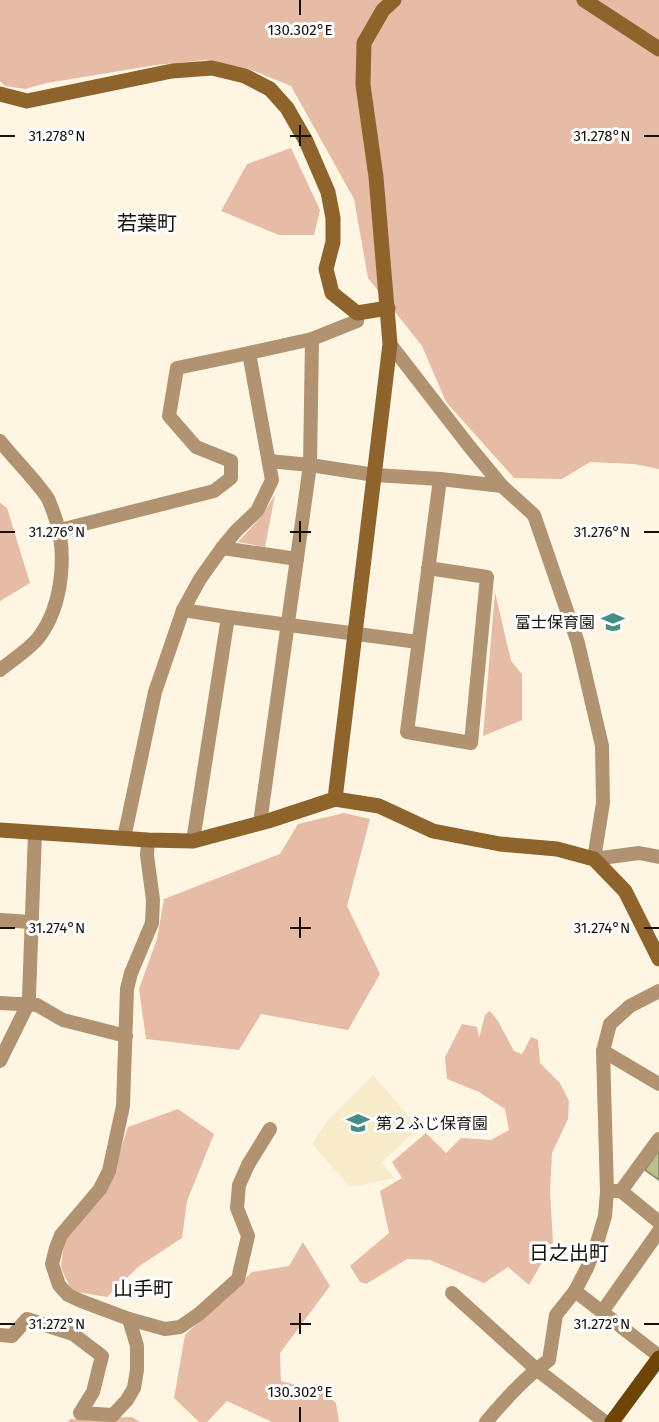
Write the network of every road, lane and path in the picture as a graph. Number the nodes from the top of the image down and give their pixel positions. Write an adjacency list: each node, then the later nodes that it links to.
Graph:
1 (394, 0): 5 (street)
2 (584, 0): 3 (street)
3 (659, 49)
4 (0, 94): 6 (street)
5 (388, 308): 6 (street); 8 (street)
6 (357, 313): 7 (street)
7 (312, 339): 9 (street); 12 (street)
8 (390, 344): 13 (street); 15 (street)
9 (249, 353): 11 (street); 16 (street)
10 (0, 441): 16 (street)
11 (268, 461): 12 (street); 17 (street)
12 (310, 465): 13 (street); 18 (street)
13 (375, 475): 14 (street); 23 (street)
14 (440, 479): 15 (street); 19 (street)
15 (502, 486): 34 (street)
16 (60, 530): 25 (street)
17 (222, 548): 18 (street); 20 (street)
18 (297, 559): 22 (street)
19 (428, 568): 24 (street); 24 (street)
20 (183, 610): 21 (street); 30 (street)
21 (228, 617): 22 (street); 32 (street)
22 (288, 625): 23 (street); 27 (street)
23 (356, 633): 24 (street); 26 (street)
24 (418, 642)
25 (0, 670)
26 (335, 799): 27 (street); 34 (street)
27 (260, 823): 32 (street)
28 (0, 830): 29 (street)
29 (35, 832): 30 (street); 36 (street)
30 (124, 838): 31 (street)
31 (148, 840): 32 (street); 41 (street)
32 (193, 841)
33 (659, 857): 34 (street)
34 (594, 859): 37 (street)
35 (0, 920): 36 (street)
36 (32, 922): 40 (street)
37 (659, 959)
38 (659, 991): 42 (street)
39 (0, 1003): 40 (street)
40 (28, 1004): 41 (street); 43 (street)
41 (126, 1036): 53 (street)
42 (603, 1050): 44 (street); 47 (street)
43 (0, 1061)
44 (659, 1084)
45 (270, 1129): 53 (street)
46 (659, 1138): 47 (street)
47 (614, 1191): 48 (street); 50 (street)
48 (659, 1222)
49 (659, 1231): 52 (street)
50 (574, 1291): 52 (street); 56 (street)
51 (452, 1293): 56 (street)
52 (602, 1312): 55 (street)
53 (129, 1319): 54 (street)
54 (0, 1335)
55 (659, 1357): 59 (main road)
56 (536, 1369): 57 (street); 58 (street)
57 (486, 1422)
58 (605, 1422)
59 (612, 1422)

